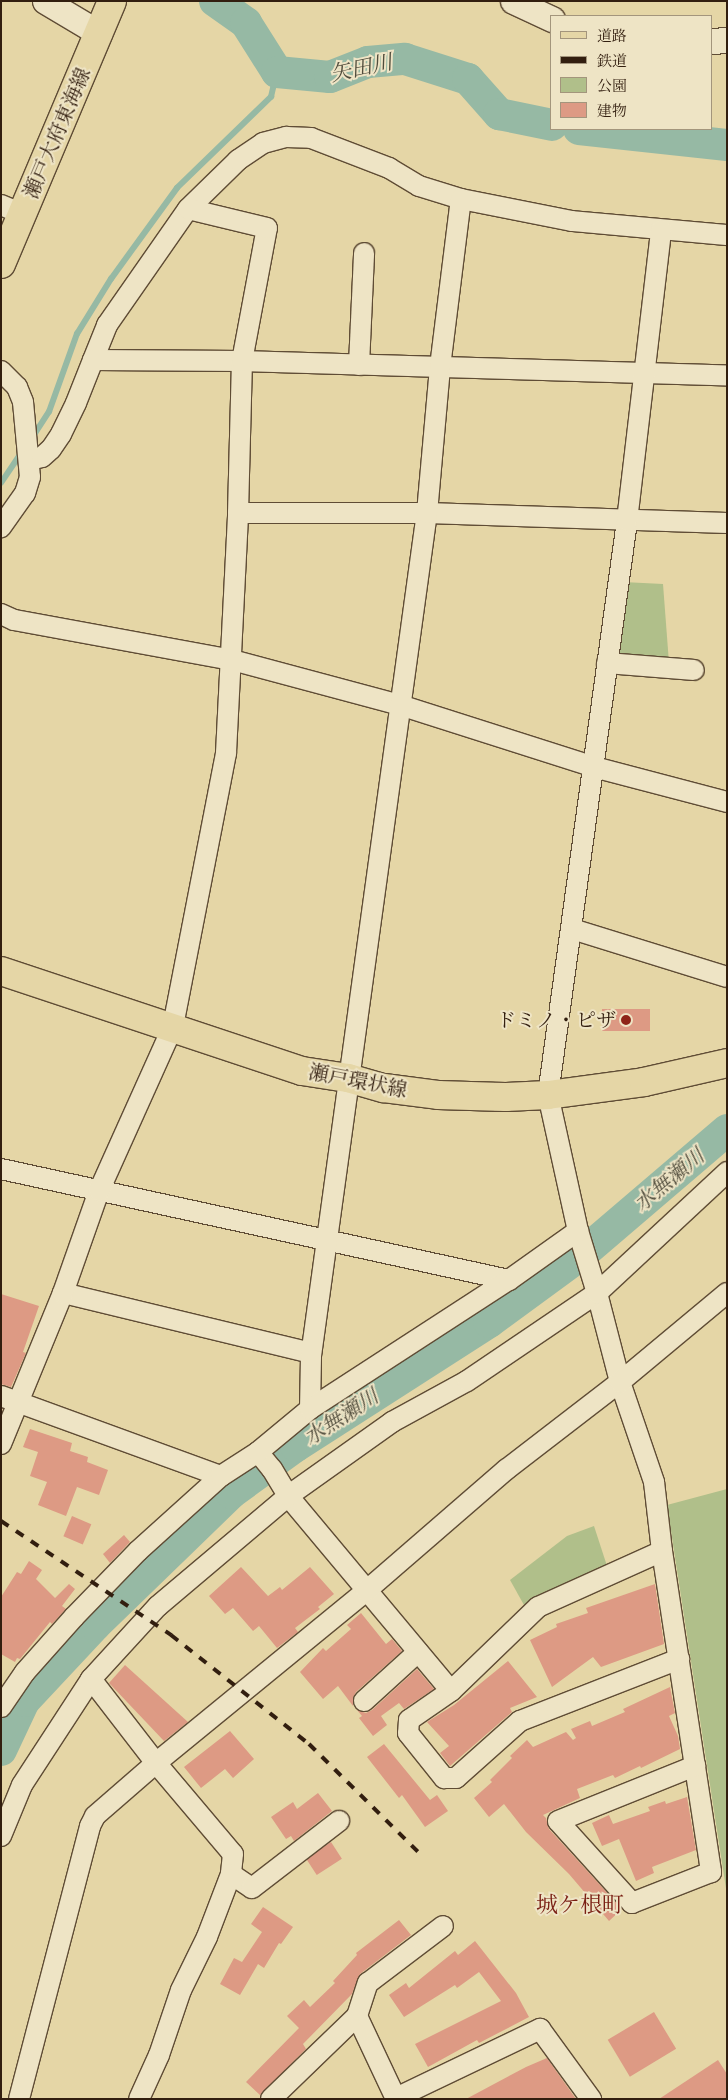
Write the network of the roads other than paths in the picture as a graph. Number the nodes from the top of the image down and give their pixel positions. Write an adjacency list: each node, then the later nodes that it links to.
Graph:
1 (46, 1): 3 (street)
2 (513, 1): 4 (street)
3 (106, 16): 8 (main road, 瀬戸大府東海線)
4 (550, 18)
5 (727, 40): 6 (street)
6 (713, 41)
7 (461, 199): 9 (street); 10 (street); 17 (street)
8 (12, 209): 13 (main road, 瀬戸大府東海線)
9 (188, 209): 14 (street); 15 (street)
10 (661, 230): 11 (street); 19 (street)
11 (727, 235)
12 (364, 253): 16 (street)
13 (1, 264)
14 (93, 360): 15 (street); 21 (street)
15 (242, 361): 16 (street); 22 (street)
16 (359, 365): 17 (street)
17 (440, 367): 19 (street); 23 (street)
18 (1, 370): 21 (street)
19 (644, 374): 20 (street); 24 (street)
20 (727, 375)
21 (30, 460): 26 (street)
22 (238, 513): 23 (street); 28 (street)
23 (427, 513): 24 (street); 31 (street)
24 (627, 521): 25 (street); 29 (street)
25 (727, 523)
26 (1, 527)
27 (1, 614): 28 (street)
28 (232, 660): 31 (street); 37 (street)
29 (607, 663): 30 (street); 32 (street)
30 (694, 670)
31 (400, 706): 32 (street); 39 (street)
32 (594, 767): 33 (street); 34 (street)
33 (727, 802)
34 (572, 929): 36 (street); 40 (street)
35 (1, 971): 37 (main road, 瀬戸環状線)
36 (727, 977)
37 (173, 1026): 39 (main road, 瀬戸環状線); 43 (street)
38 (727, 1063): 40 (main road, 瀬戸環状線)
39 (348, 1078): 40 (main road, 瀬戸環状線); 45 (street)
40 (548, 1095): 44 (street)
41 (1, 1169): 43 (street)
42 (727, 1172): 48 (street)
43 (100, 1191): 45 (street); 47 (street)
44 (578, 1230): 46 (street); 48 (street)
45 (327, 1242): 46 (street); 50 (street)
46 (509, 1280): 53 (street)
47 (64, 1293): 50 (street); 52 (street)
48 (597, 1293): 51 (street); 57 (street)
49 (727, 1293): 51 (street)
50 (311, 1353): 53 (street)
51 (620, 1382): 58 (street); 59 (street)
52 (9, 1398): 54 (street); 56 (street)
53 (310, 1409): 55 (street)
54 (1, 1444)
55 (258, 1452): 56 (street); 57 (street)
56 (221, 1476): 65 (street)
57 (288, 1496): 59 (street); 62 (street)
58 (662, 1551): 61 (street); 63 (street)
59 (366, 1591): 60 (street); 66 (street)
60 (418, 1652): 63 (street); 64 (street)
61 (679, 1659): 63 (street); 67 (street)
62 (91, 1679): 66 (street); 69 (street)
63 (451, 1691)
64 (364, 1701)
65 (1, 1707)
66 (156, 1763): 70 (street); 74 (street)
67 (695, 1766): 67 (street)
68 (339, 1821): 70 (street)
69 (1, 1836)
70 (232, 1874): 75 (street)
71 (443, 1926): 72 (street)
72 (357, 2016): 73 (street); 76 (street)
73 (396, 2098): 77 (street)
74 (19, 2099)
75 (140, 2099)
76 (271, 2099)
77 (591, 2099)

